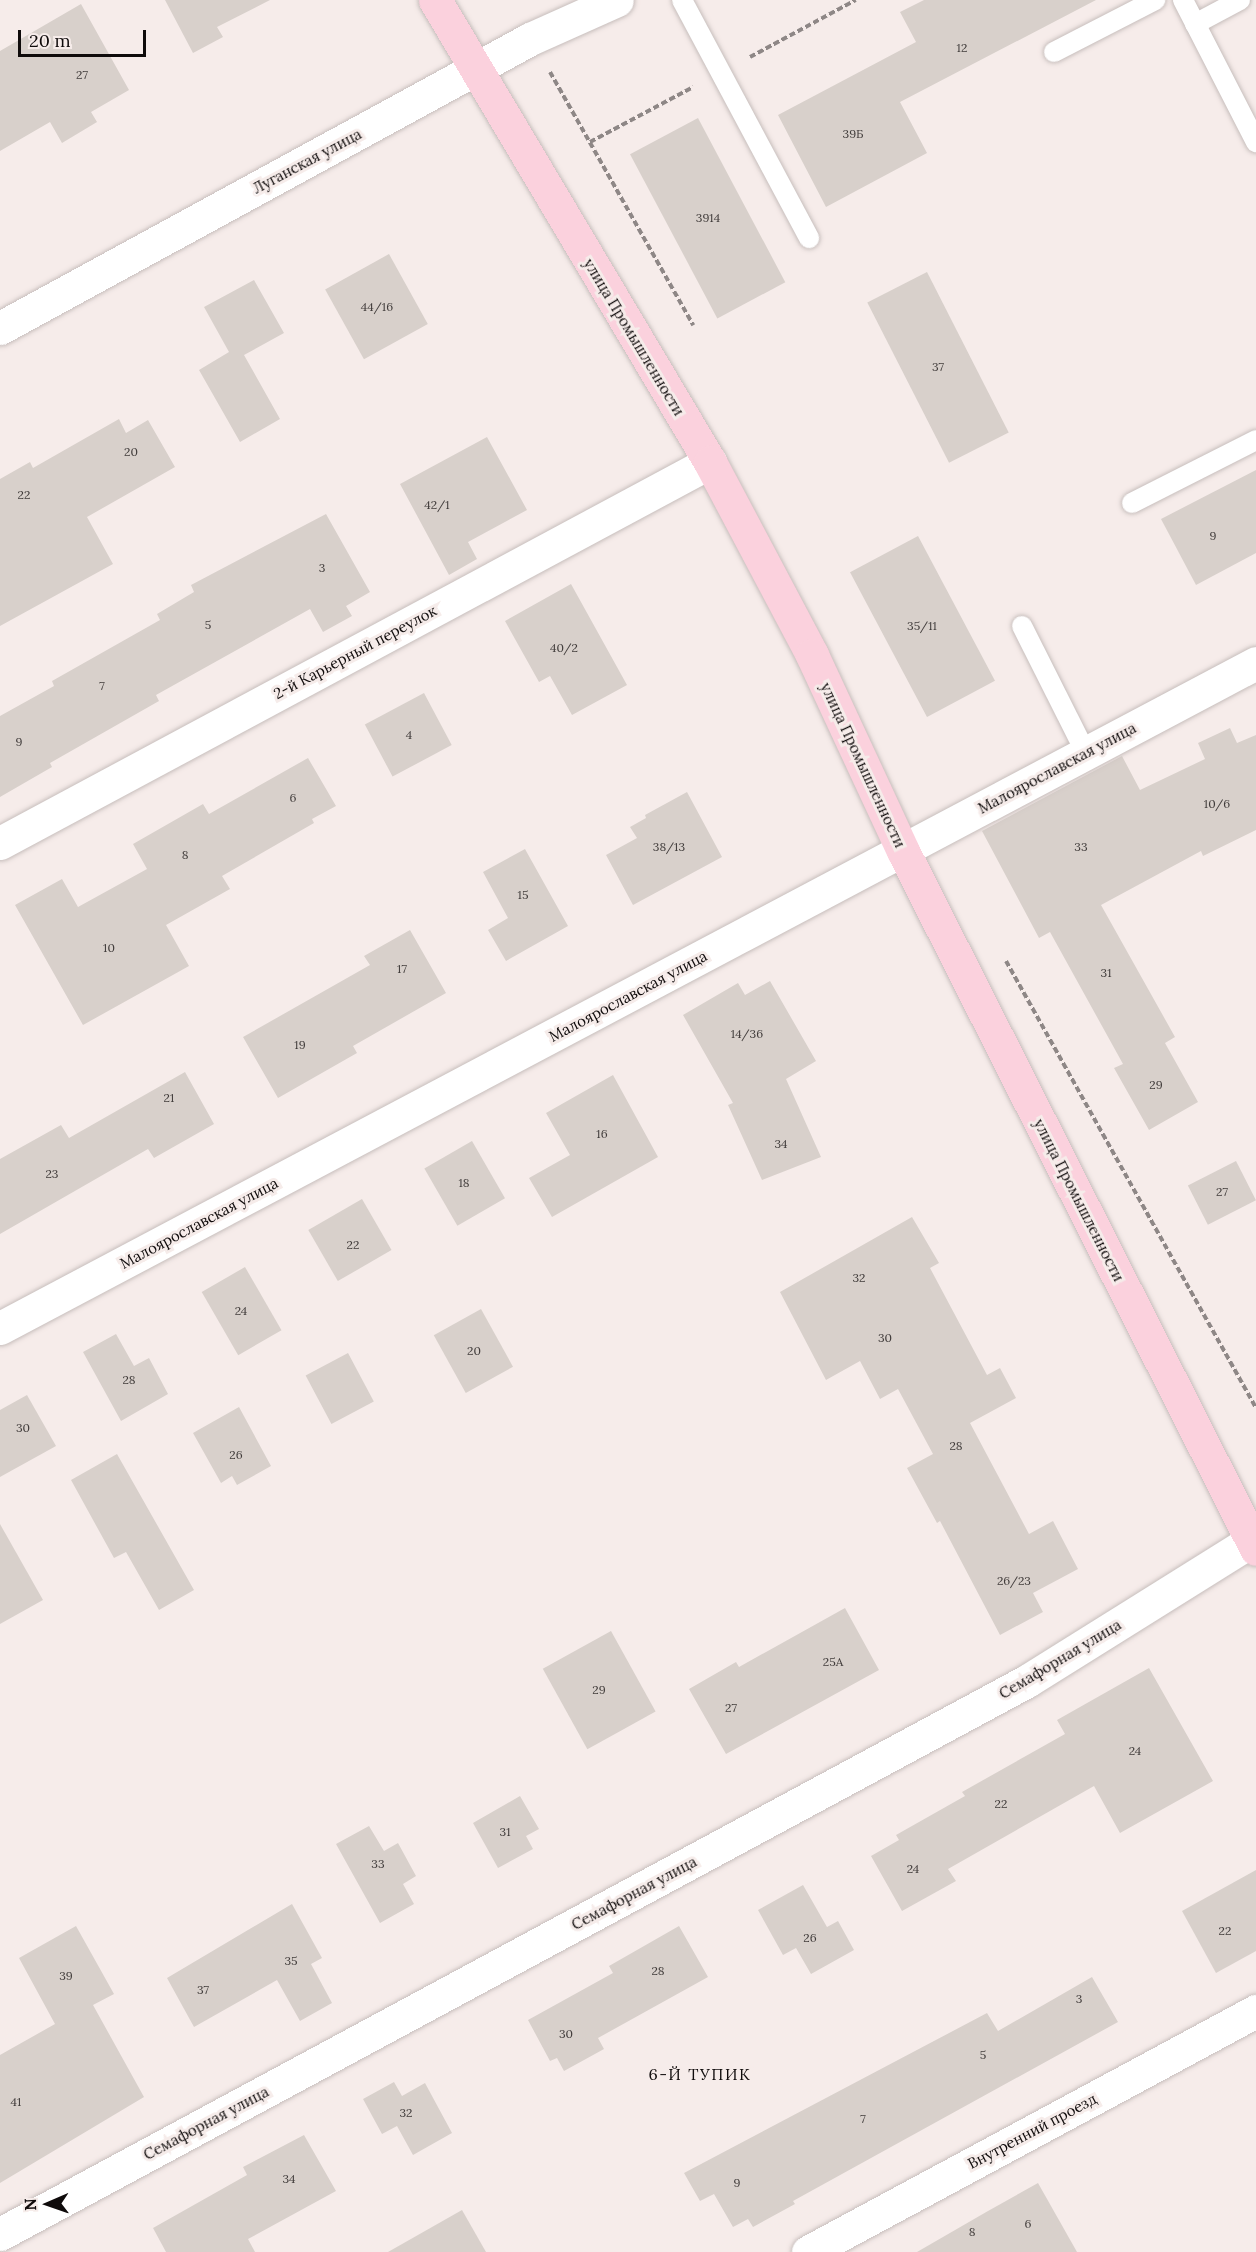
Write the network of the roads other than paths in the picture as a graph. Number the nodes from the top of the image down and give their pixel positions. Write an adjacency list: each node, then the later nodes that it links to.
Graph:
1 (435, 0): 9 (main road, улица Промышленности)
2 (617, 0): 9 (street, Луганская улица)
3 (682, 0): 11 (lane)
4 (1155, 0): 8 (lane)
5 (1183, 0): 7 (lane)
6 (1239, 0): 7 (lane)
7 (1195, 24): 10 (lane)
8 (1054, 52)
9 (475, 70): 12 (street, Луганская улица); 14 (main road, улица Промышленности)
10 (1256, 142)
11 (809, 238)
12 (0, 328)
13 (1256, 441): 15 (lane)
14 (710, 462): 19 (street, 2-й Карьерный переулок); 20 (main road, улица Промышленности)
15 (1132, 503)
16 (1022, 626): 18 (lane)
17 (1256, 663): 18 (street, Малоярославская улица)
18 (1086, 753): 20 (street, Малоярославская улица)
19 (0, 843)
20 (903, 851): 21 (street, Малоярославская улица); 22 (main road, улица Промышленности)
21 (0, 1328)
22 (1254, 1541): 24 (street, Семафорная улица)
23 (1256, 2011): 25 (street, Внутренний проезд)
24 (0, 2234)
25 (808, 2252)

